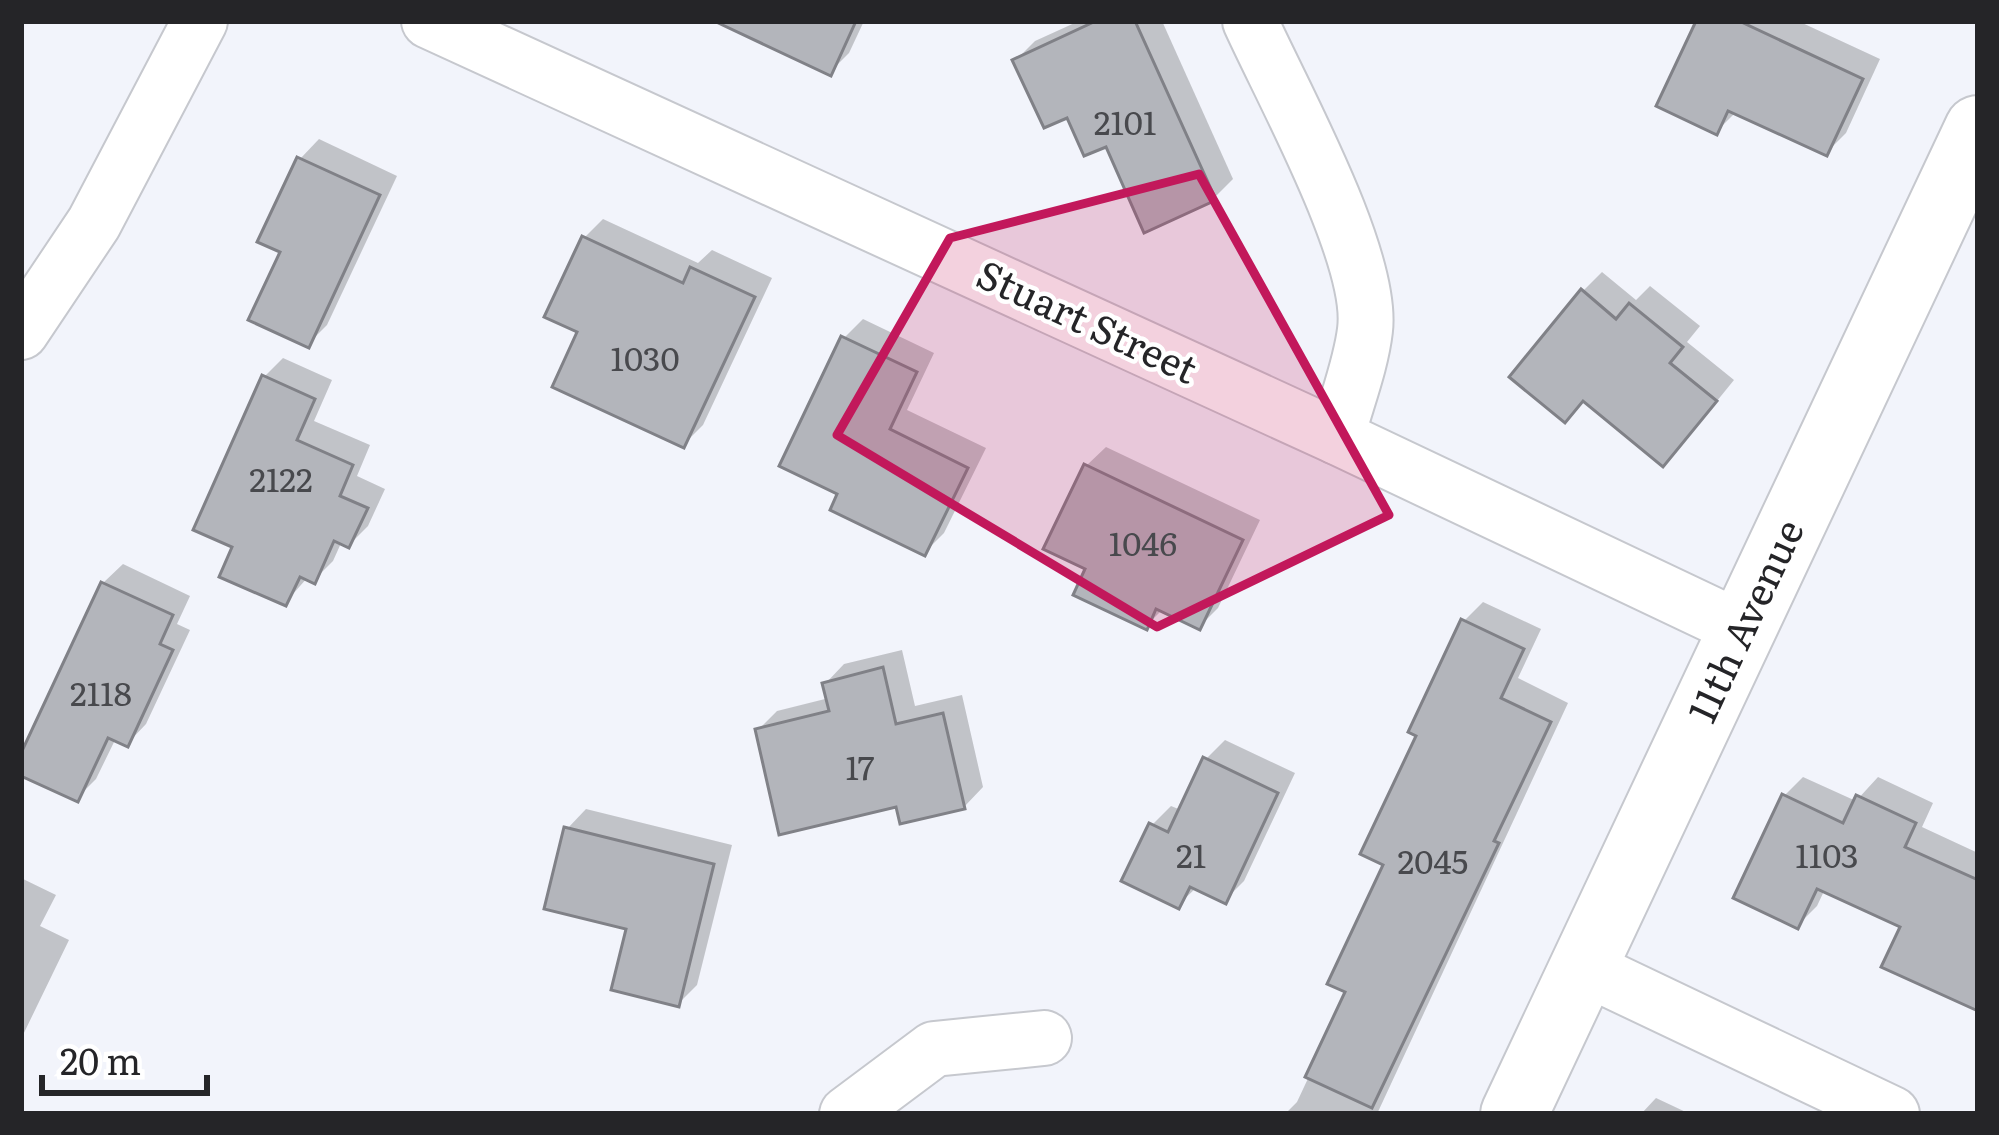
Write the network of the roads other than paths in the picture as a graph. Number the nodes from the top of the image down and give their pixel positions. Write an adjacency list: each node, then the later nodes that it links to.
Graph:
1 (200, 21): 5 (street)
2 (429, 21): 6 (street, Stuart Street)
3 (1250, 21): 6 (street)
4 (1978, 129): 7 (street, 11th Avenue)
5 (21, 332)
6 (1336, 436): 7 (street, Stuart Street)
7 (1742, 629): 8 (street, 11th Avenue)
8 (1583, 968): 11 (street, 11th Avenue); 12 (street)
9 (1044, 1038): 10 (street)
10 (847, 1114)
11 (1514, 1114)
12 (1892, 1114)

